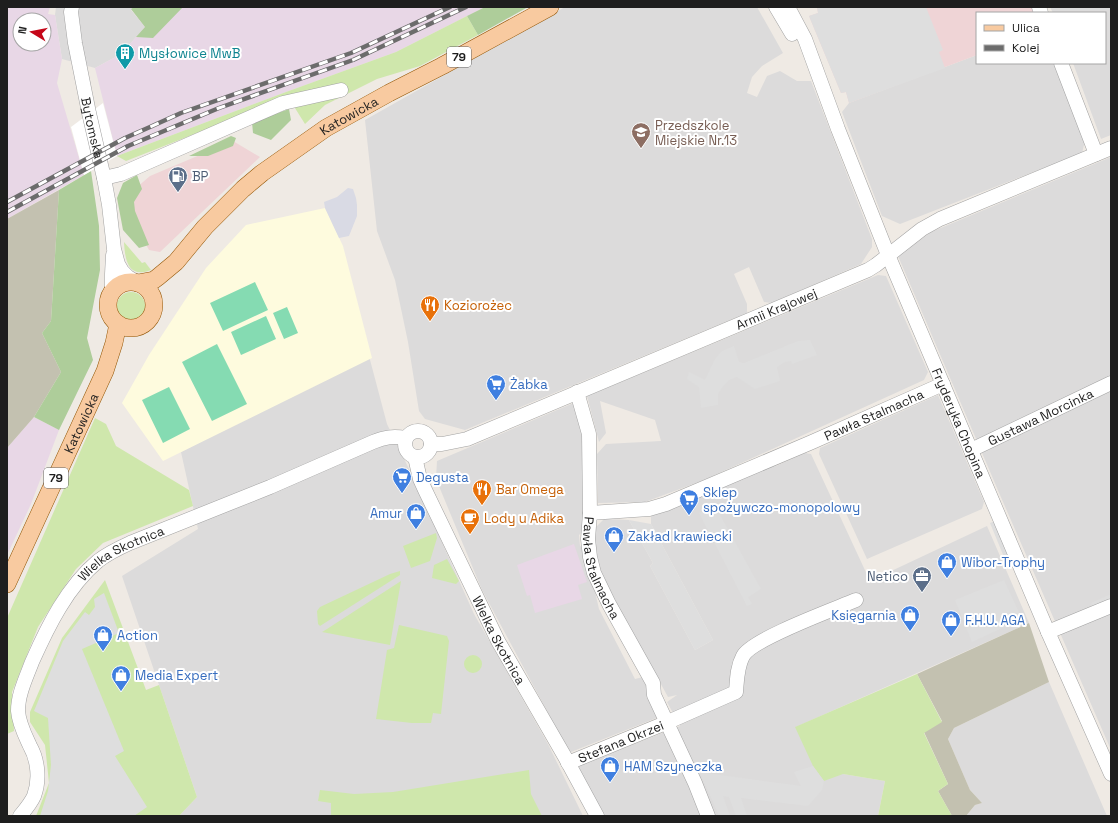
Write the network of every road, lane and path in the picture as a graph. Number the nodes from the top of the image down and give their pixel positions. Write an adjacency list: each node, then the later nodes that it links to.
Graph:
1 (72, 7): 12 (street, Bytomska)
2 (550, 7): 15 (main road, Katowicka / 79)
3 (776, 7): 6 (street, Fryderyka Chopina)
4 (784, 7): 6 (street)
5 (788, 7): 8 (street, Fryderyka Chopina)
6 (784, 23): 8 (street, Fryderyka Chopina)
7 (1061, 64): 11 (street)
8 (815, 68): 14 (street, Fryderyka Chopina)
9 (341, 90): 12 (street)
10 (1111, 148): 11 (street, Armii Krajowej)
11 (1096, 154): 14 (street, Armii Krajowej)
12 (104, 178): 13 (street, Bytomska)
13 (114, 248): 16 (street, Bytomska); 17 (street, Bytomska)
14 (888, 255): 22 (street, Fryderyka Chopina); 24 (street, Armii Krajowej)
15 (176, 262): 16 (main road, Katowicka / 79); 18 (main road, Katowicka / 79)
16 (138, 283): 17 (main road, 79); 18 (main road)
17 (112, 293): 19 (main road)
18 (154, 299): 20 (main road, 79)
19 (118, 324): 20 (main road); 21 (main road, Katowicka / 79)
20 (134, 328): 21 (main road, Katowicka / 79)
21 (105, 371): 30 (main road, Katowicka / 79)
22 (943, 384): 27 (street, Fryderyka Chopina); 29 (street, Pawła Stalmacha)
23 (1111, 384): 27 (street, Gustawa Morcinka)
24 (577, 392): 26 (street, Armii Krajowej); 29 (street)
25 (406, 438): 26 (street); 28 (street); 37 (street, Wielka Skotnica)
26 (431, 444): 28 (street)
27 (971, 450): 33 (street, Fryderyka Chopina)
28 (415, 457): 35 (street, Wielka Skotnica)
29 (590, 513): 34 (street, Pawła Stalmacha)
30 (7, 584)
31 (856, 600): 34 (street)
32 (1111, 606): 33 (street)
33 (1048, 632): 36 (street, Fryderyka Chopina)
34 (668, 722): 35 (street, Stefana Okrzei); 39 (street, Stefana Okrzei)
35 (568, 763): 38 (street, Wielka Skotnica)
36 (1111, 774)
37 (20, 816)
38 (596, 816)
39 (708, 816)

